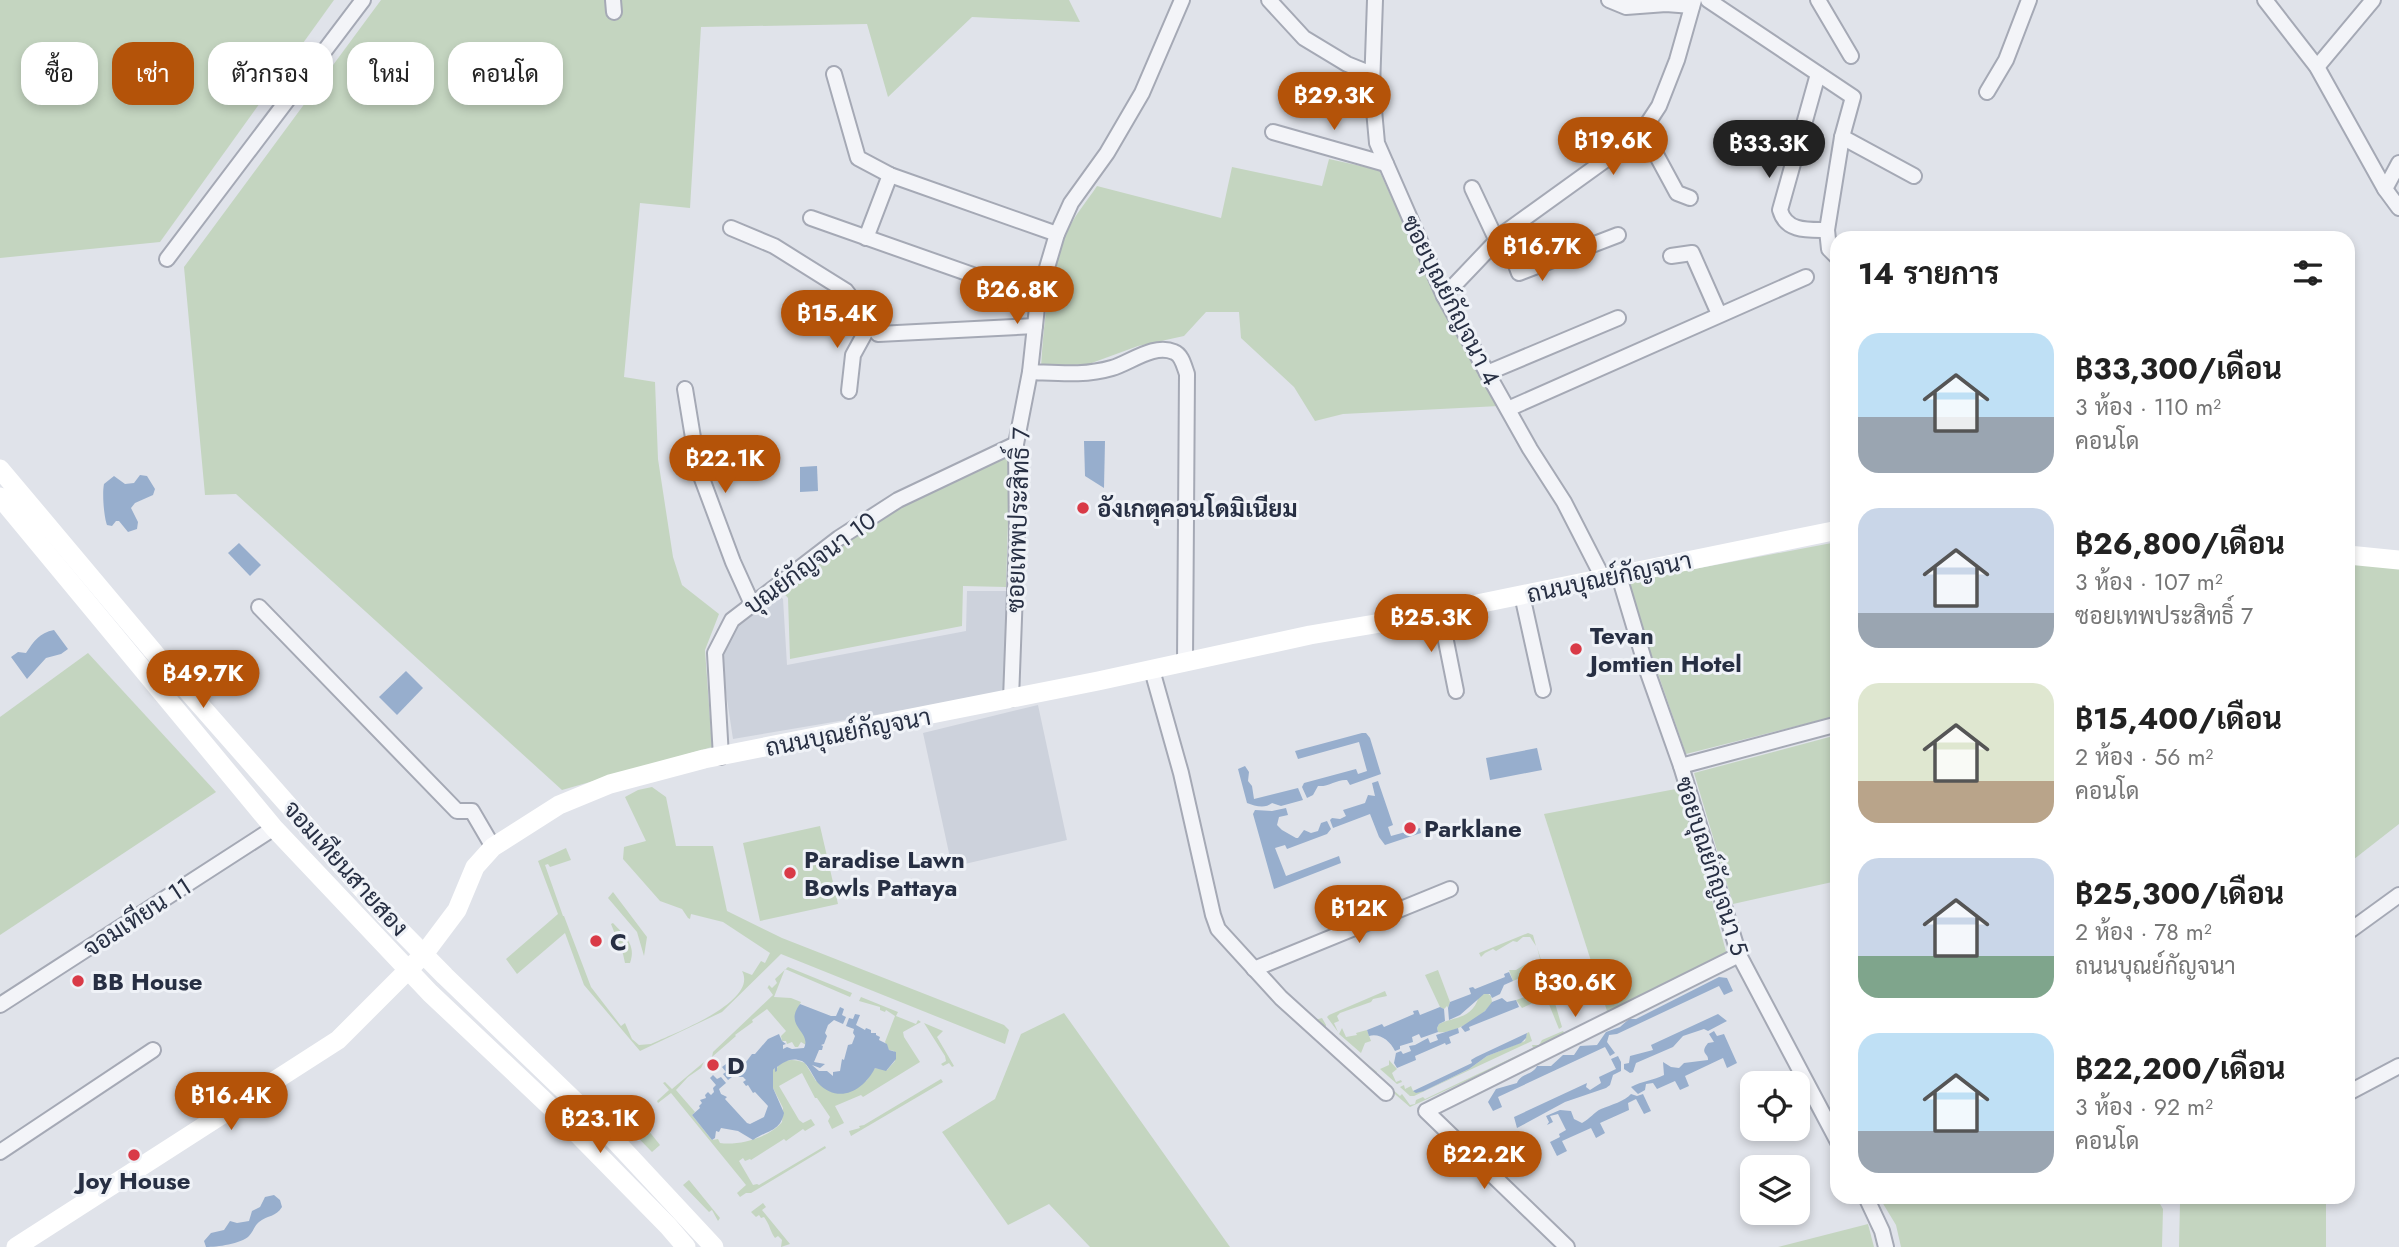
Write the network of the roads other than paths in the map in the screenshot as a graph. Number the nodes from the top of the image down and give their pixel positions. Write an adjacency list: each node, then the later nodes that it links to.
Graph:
1 (363, 0): 38 (street)
2 (1182, 0): 32 (street, ซอยเทพประสิทธิ์ 7)
3 (1269, 0): 15 (street)
4 (1375, 0): 15 (street, ซอยบุณย์กัญจนา 4)
5 (1609, 0): 11 (street)
6 (1708, 0): 16 (street)
7 (1818, 0): 12 (street)
8 (2029, 0): 17 (street)
9 (2373, 0): 13 (street)
10 (2268, 1): 13 (street)
11 (1693, 3): 19 (street)
12 (1851, 56)
13 (2317, 67): 26 (street)
14 (834, 74): 23 (street)
15 (1372, 74): 22 (street, ซอยบุณย์กัญจนา 4)
16 (1818, 74): 20 (street); 31 (street)
17 (1987, 92)
18 (1273, 132): 22 (street)
19 (1640, 135): 27 (street); 34 (street)
20 (1842, 136): 24 (street); 31 (street)
21 (2399, 163): 26 (street)
22 (1386, 164): 40 (street, ซอยบุณย์กัญจนา 4)
23 (890, 175): 32 (street); 35 (street)
24 (1914, 176)
25 (1472, 188): 34 (street)
26 (2385, 189): 28 (street)
27 (1690, 198)
28 (2399, 208)
29 (811, 218): 35 (street)
30 (731, 228): 44 (street)
31 (1827, 230): 36 (street)
32 (1057, 234): 41 (street, ซอยเทพประสิทธิ์ 7)
33 (1618, 235): 34 (street)
34 (1500, 236): 40 (street)
35 (866, 238): 41 (street)
36 (1830, 250)
37 (1671, 256): 42 (street)
38 (167, 259)
39 (1807, 277): 42 (street)
40 (1444, 296): 47 (street, ซอยบุณย์กัญจนา 4)
41 (1038, 298): 45 (street, ซอยเทพประสิทธิ์ 7)
42 (1719, 314): 50 (street)
43 (1618, 318): 47 (street)
44 (870, 324): 45 (street); 49 (street)
45 (1035, 326): 46 (street, ซอยเทพประสิทธิ์ 7)
46 (1030, 372): 51 (street, ซอยเทพประสิทธิ์ 7); 62 (street)
47 (1488, 373): 50 (street, ซอยบุณย์กัญจนา 4)
48 (685, 389): 59 (street)
49 (849, 391)
50 (1508, 409): 57 (street, ซอยบุณย์กัญจนา 4)
51 (1016, 444): 59 (street, บุณย์กัญจนา 10); 66 (street, ซอยเทพประสิทธิ์ 7)
52 (0, 469): 53 (street, จอมเทียนสายสอง)
53 (11, 501): 70 (street, จอมเทียนสายสอง); 71 (street, จอมเทียนสายสอง)
54 (1830, 532): 57 (street, ถนนบุณย์กัญจนา)
55 (2355, 556): 56 (street)
56 (2399, 560)
57 (1611, 577): 58 (street, ถนนบุณย์กัญจนา); 69 (street, ซอยบุณย์กัญจนา 5)
58 (1522, 595): 61 (street, ถนนบุณย์กัญจนา); 64 (street)
59 (752, 604): 68 (street, บุณย์กัญจนา 10)
60 (259, 607): 72 (street)
61 (1440, 611): 62 (street, ถนนบุณย์กัญจนา); 65 (street)
62 (1185, 660): 63 (street, ถนนบุณย์กัญจนา)
63 (1152, 670): 66 (street, ถนนบุณย์กัญจนา); 79 (street)
64 (1543, 690)
65 (1456, 691)
66 (1011, 699): 68 (street, ถนนบุณย์กัญจนา)
67 (1830, 726): 69 (street)
68 (721, 757): 72 (street, ถนนบุณย์กัญจนา)
69 (1681, 766): 78 (street, ซอยบุณย์กัญจนา 5)
70 (274, 828): 73 (street, จอมเทียนสายสอง); 81 (street, จอมเทียน 11)
71 (327, 847): 73 (street); 77 (street, จอมเทียนสายสอง)
72 (493, 847): 77 (street, ถนนบุณย์กัญจนา)
73 (308, 865): 80 (street, จอมเทียนสายสอง)
74 (1450, 889): 79 (street)
75 (2399, 895): 76 (street)
76 (2355, 927)
77 (424, 954): 80 (street, ถนนบุณย์กัญจนา); 91 (street, จอมเทียนสายสอง)
78 (1739, 956): 86 (street, ซอยบุณย์กัญจนา 5); 92 (street)
79 (1254, 969): 85 (street)
80 (407, 970): 89 (street, ถนนบุณย์กัญจนา); 90 (street, จอมเทียนสายสอง)
81 (0, 1005)
82 (153, 1050): 87 (street)
83 (2399, 1066): 84 (street)
84 (2355, 1089)
85 (1386, 1093)
86 (1830, 1127)
87 (0, 1152)
88 (1869, 1204): 93 (street)
89 (16, 1247)
90 (686, 1247)
91 (714, 1247)
92 (1567, 1247)
93 (1886, 1247)

